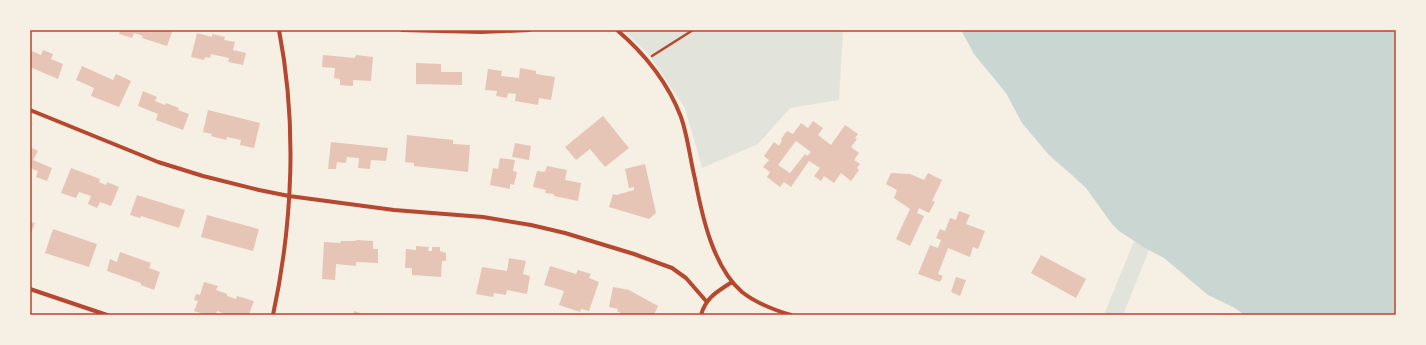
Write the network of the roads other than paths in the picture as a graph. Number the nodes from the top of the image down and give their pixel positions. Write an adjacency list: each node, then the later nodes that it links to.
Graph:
1 (279, 30): 6 (street)
2 (402, 30): 3 (street)
3 (529, 30)
4 (617, 30): 7 (street)
5 (30, 110): 6 (street)
6 (289, 196): 9 (street); 11 (street)
7 (732, 282): 9 (street); 13 (street)
8 (30, 289): 10 (street)
9 (706, 301): 12 (street)
10 (107, 315)
11 (273, 315)
12 (701, 315)
13 (791, 315)

